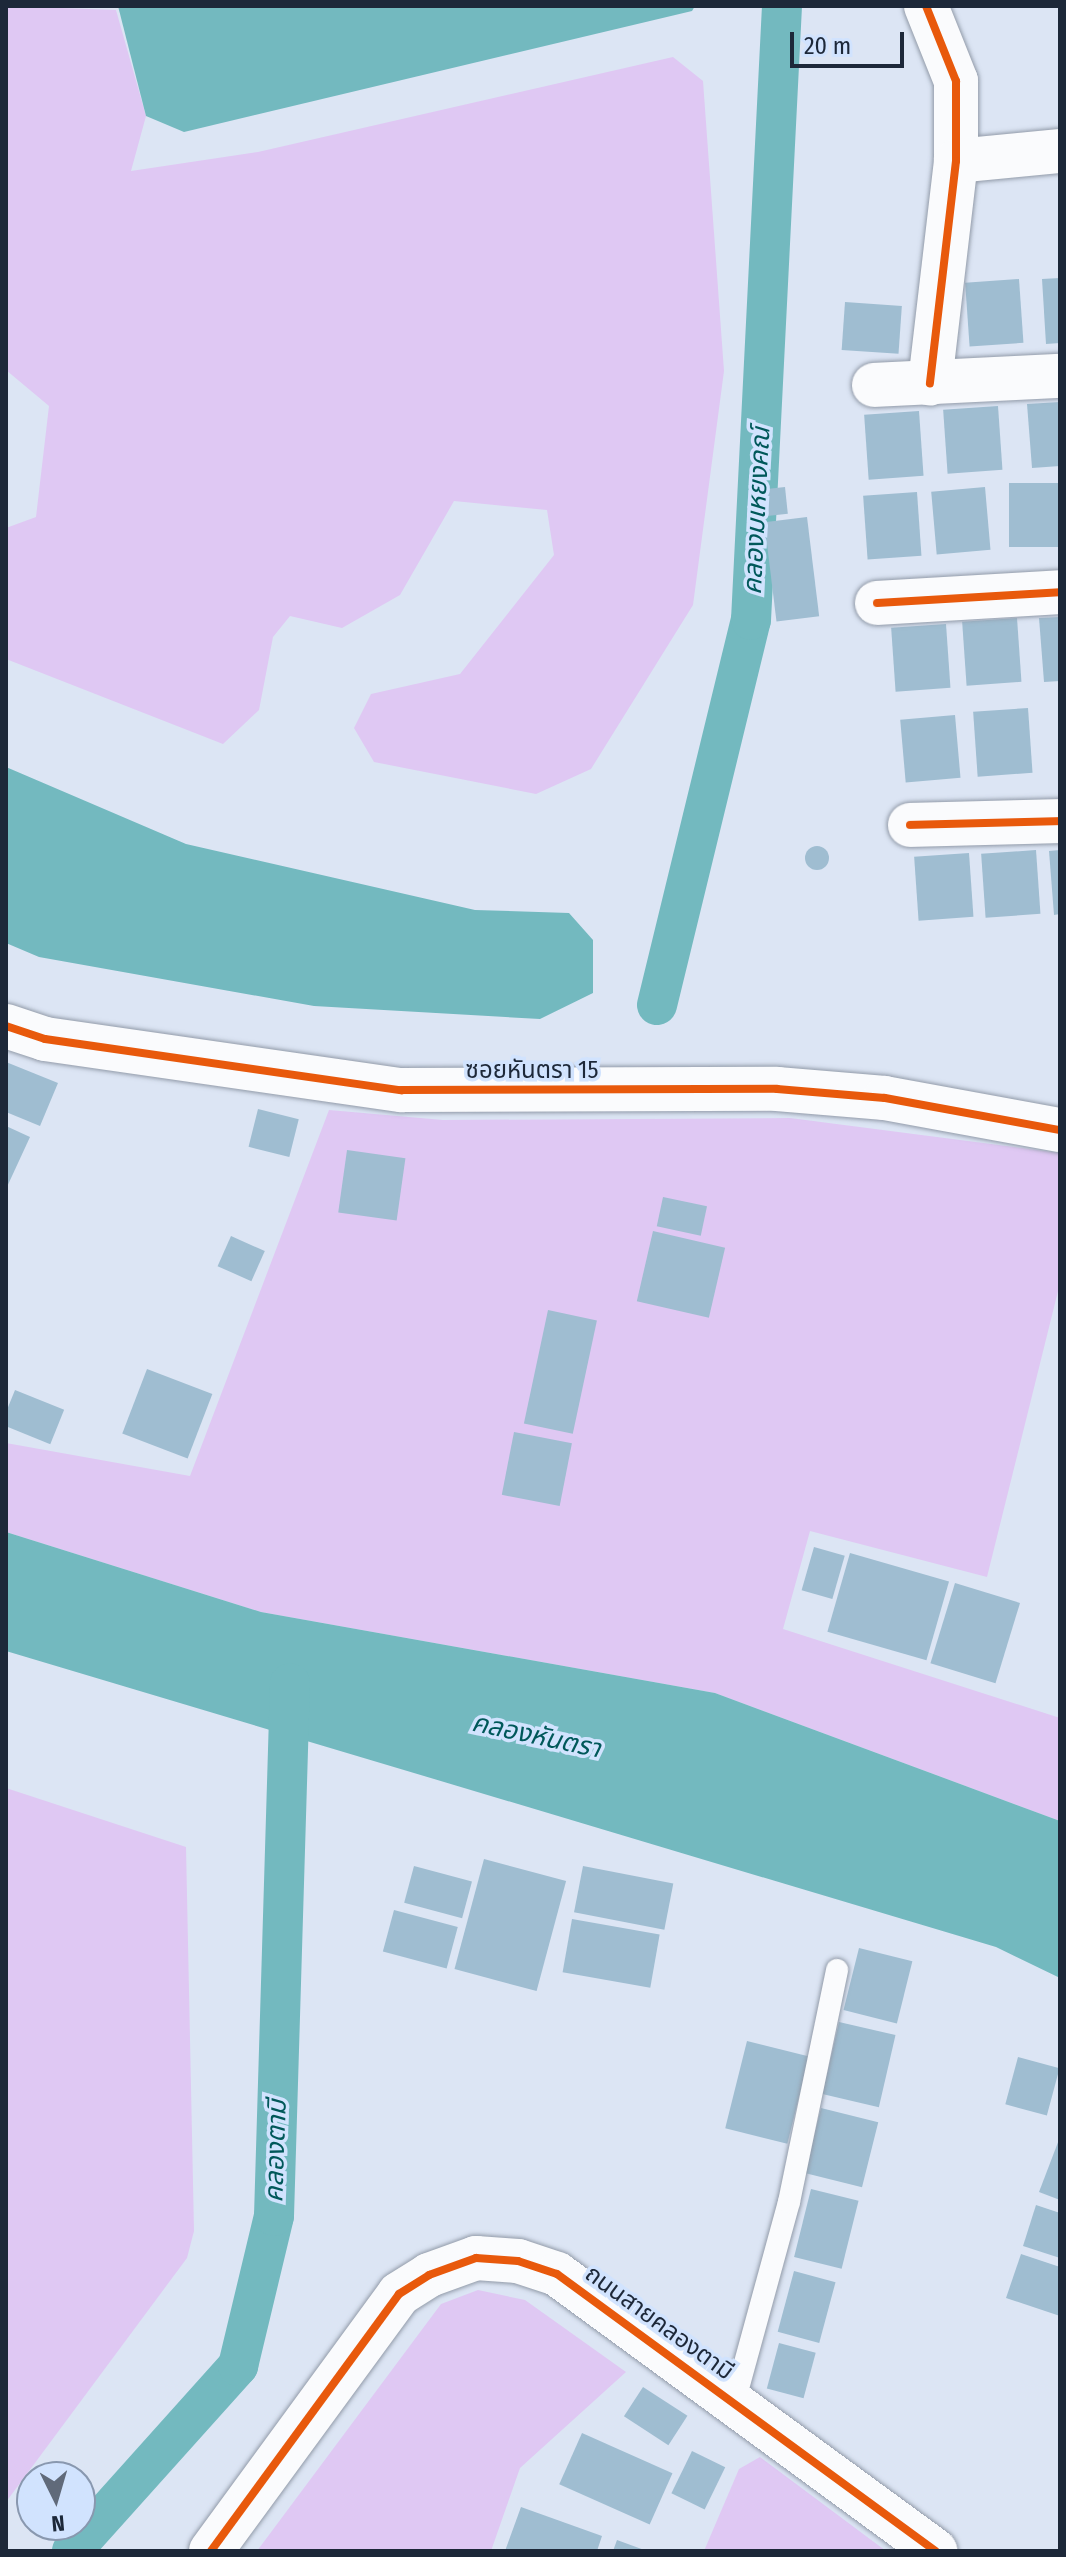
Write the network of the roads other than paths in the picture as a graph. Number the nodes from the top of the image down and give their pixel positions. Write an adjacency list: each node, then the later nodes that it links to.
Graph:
1 (926, 6): 3 (street)
2 (1060, 151): 3 (street)
3 (956, 161): 5 (street)
4 (1060, 376): 5 (street)
5 (930, 383): 6 (street)
6 (874, 385)
7 (1060, 592): 8 (street)
8 (877, 603)
9 (1060, 821): 10 (street)
10 (910, 825)
11 (6, 1026): 12 (street, ซอยหันตรา 15)
12 (1060, 1130)
13 (837, 1970): 14 (lane)
14 (734, 2403): 15 (street, ถนนสายคลองตามี); 16 (street, ถนนสายคลองตามี)
15 (211, 2551)
16 (935, 2551)

